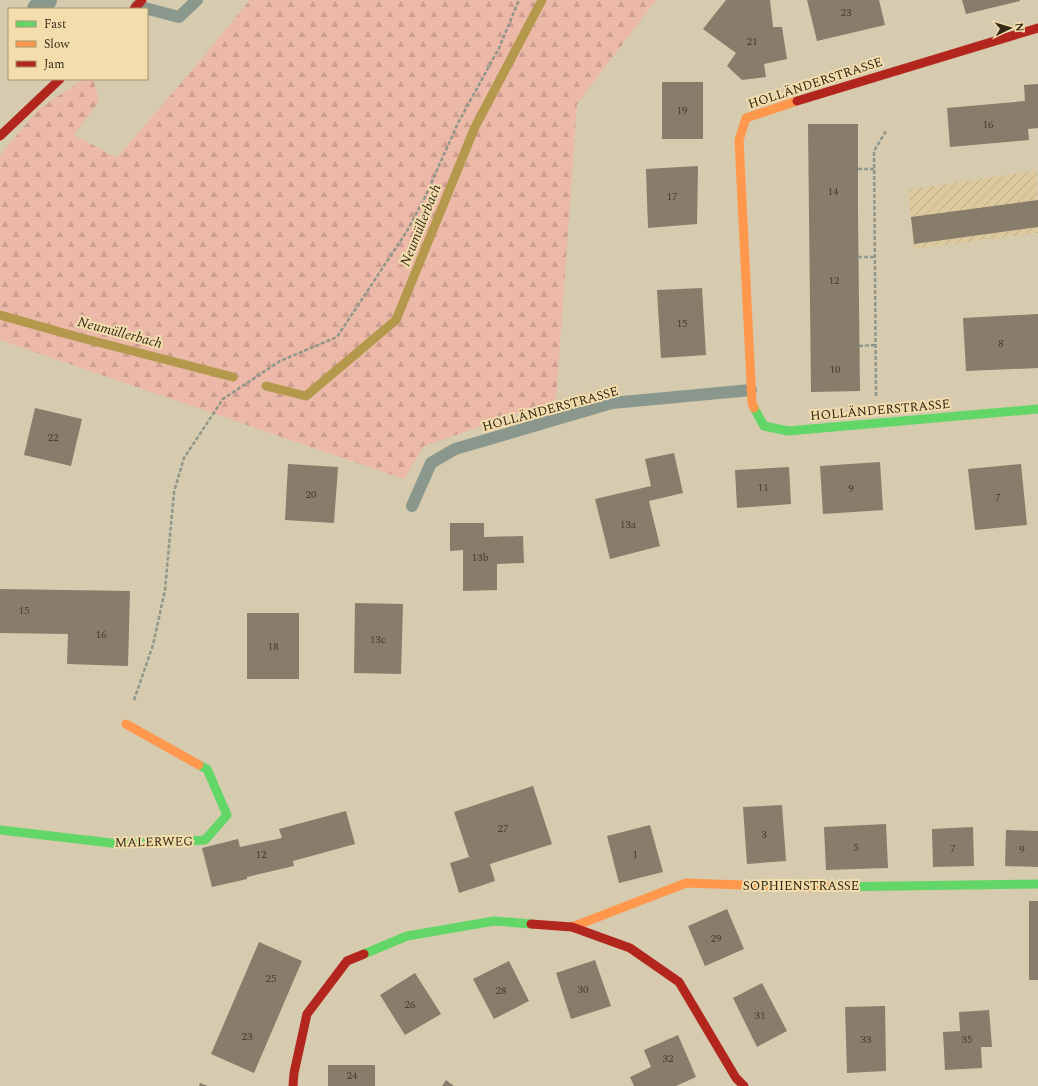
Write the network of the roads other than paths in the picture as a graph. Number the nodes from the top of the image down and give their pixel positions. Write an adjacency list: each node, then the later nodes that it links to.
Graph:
1 (46, 0): 4 (street)
2 (197, 0): 3 (lane)
3 (138, 5)
4 (39, 8)
5 (1038, 28): 8 (street, HOLLÄNDERSTRASSE)
6 (59, 80): 7 (street)
7 (0, 136)
8 (751, 390): 9 (street, HOLLÄNDERSTRASSE); 10 (lane, HOLLÄNDERSTRASSE)
9 (1038, 409)
10 (412, 506)
11 (126, 724): 12 (street, MALERWEG)
12 (0, 830)
13 (1038, 884): 14 (street, SOPHIENSTRASSE)
14 (572, 927): 15 (street); 16 (street)
15 (736, 1083)
16 (293, 1086)

